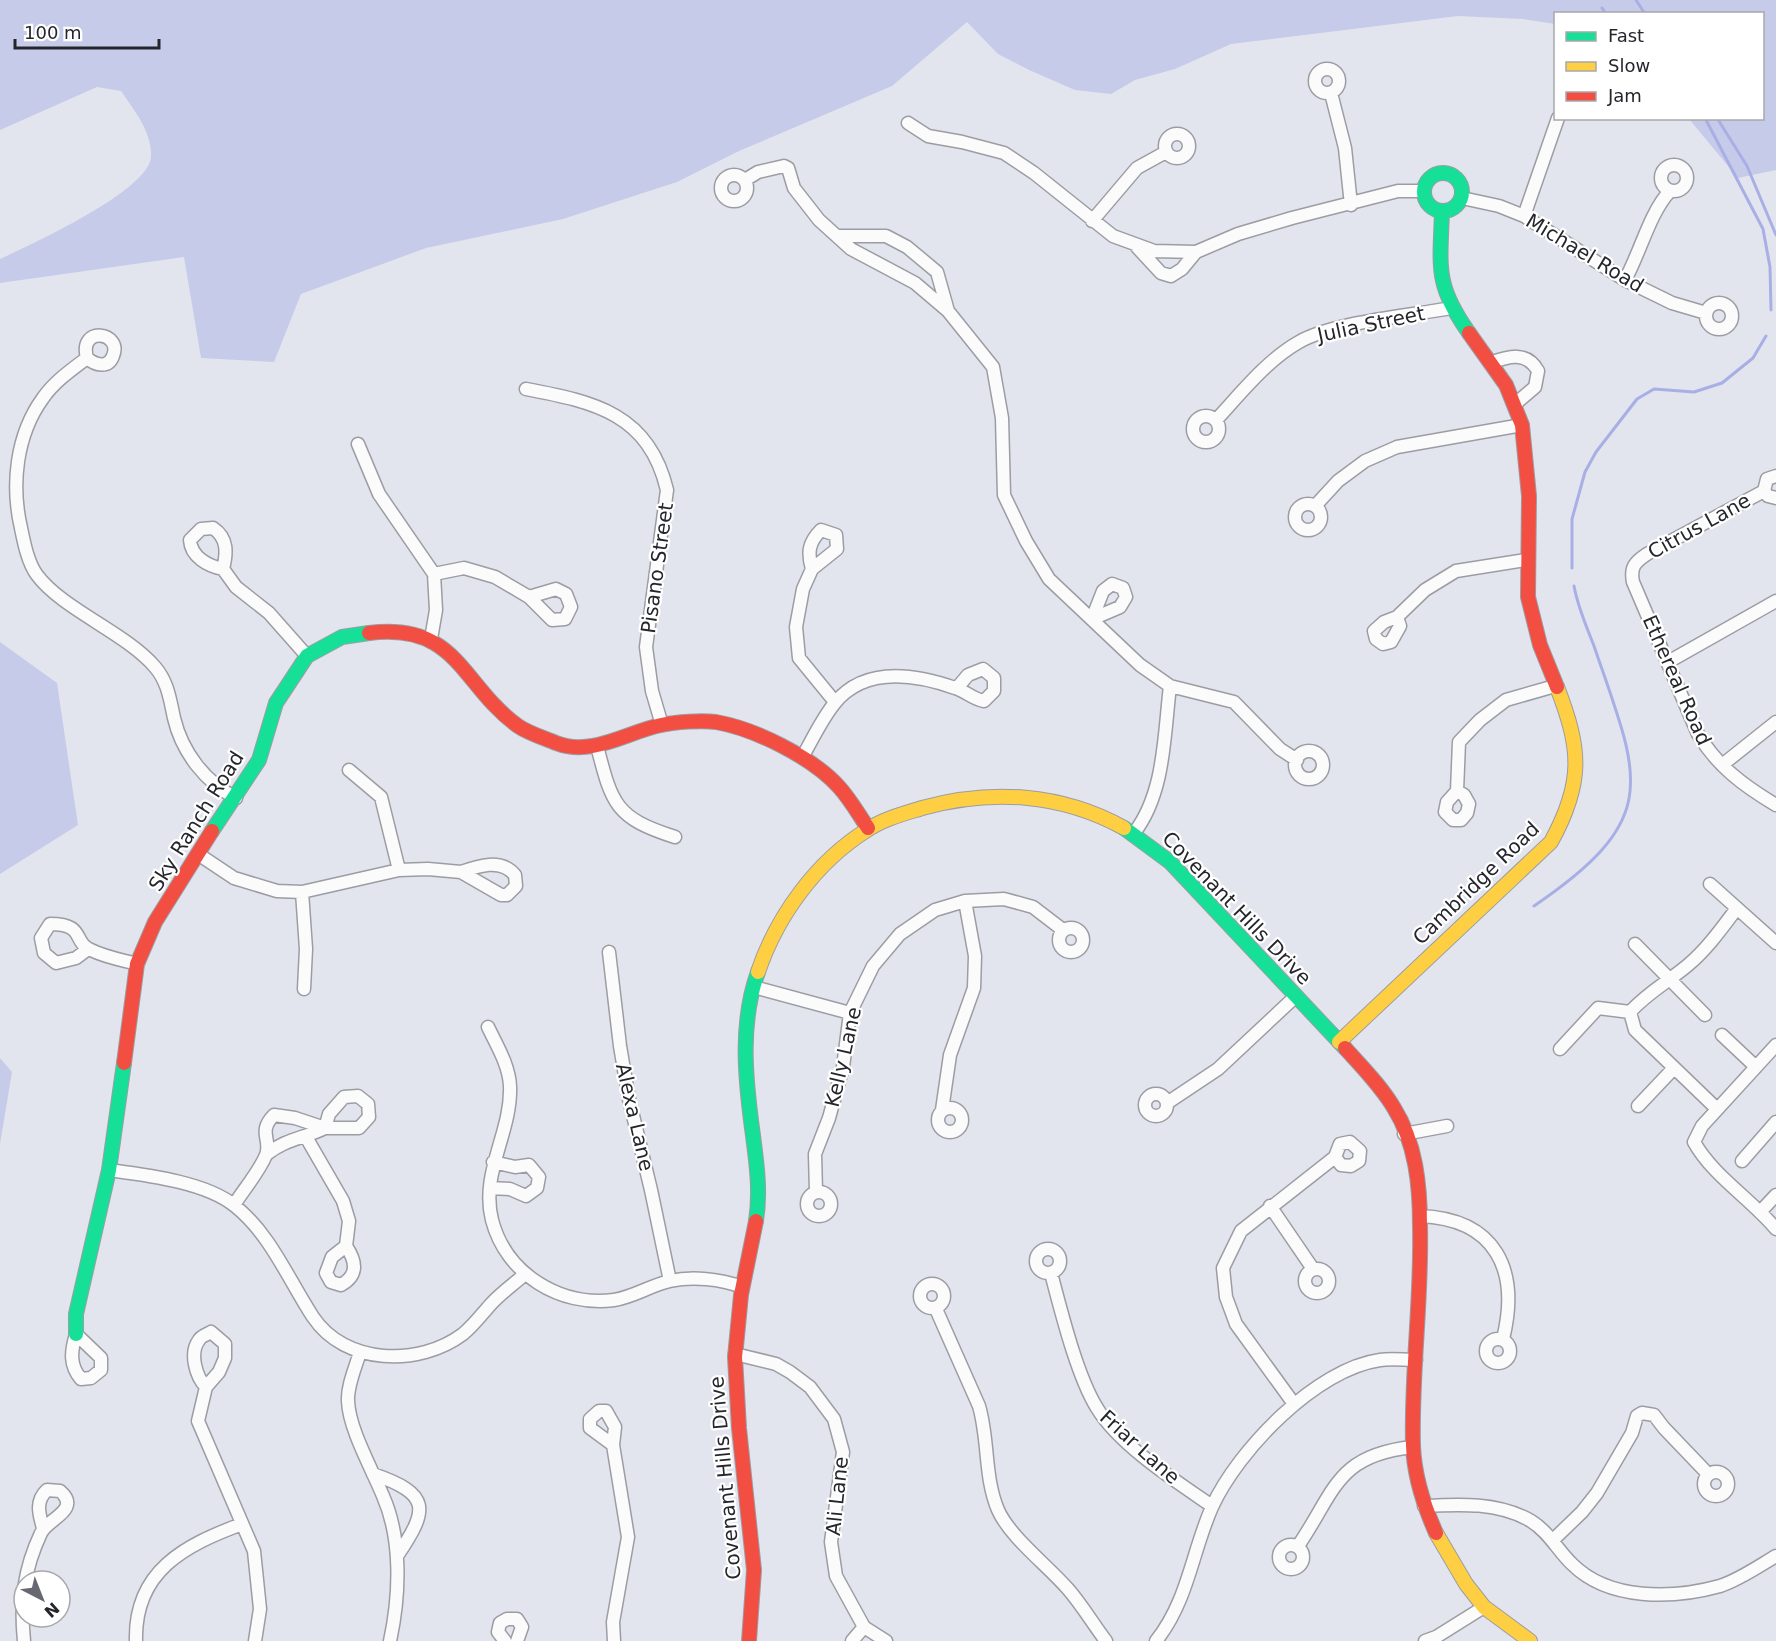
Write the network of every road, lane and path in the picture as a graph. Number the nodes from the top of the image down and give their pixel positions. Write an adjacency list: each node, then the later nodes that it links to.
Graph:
1 (1331, 93): 9 (street)
2 (1557, 120): 11 (street)
3 (908, 123): 12 (street)
4 (1166, 152): 12 (street)
5 (745, 180): 13 (street)
6 (1670, 190): 16 (street)
7 (1423, 191): 8 (street); 9 (street); 10 (street)
8 (1462, 198): 10 (street); 11 (street, Michael Road)
9 (1351, 205): 15 (street)
10 (1442, 212): 17 (street, Cambridge Road)
11 (1524, 216): 16 (street, Michael Road)
12 (1092, 221): 14 (street)
13 (837, 236): 18 (street); 18 (street)
14 (1135, 245): 15 (street); 15 (street)
15 (1196, 252)
16 (1625, 280): 19 (street, Michael Road)
17 (1451, 309): 21 (street, Cambridge Road); 24 (street, Julia Street)
18 (948, 311): 42 (street)
19 (1706, 312)
20 (87, 358): 54 (street)
21 (1490, 363): 23 (street, Cambridge Road); 23 (street)
22 (526, 389): 47 (street, Pisano Street)
23 (1514, 405): 25 (street, Cambridge Road)
24 (1216, 420)
25 (1522, 425): 30 (street); 31 (street, Cambridge Road)
26 (358, 444): 35 (street)
27 (1776, 476): 28 (street, Citrus Lane)
28 (1764, 491): 29 (street, Citrus Lane); 32 (street, Citrus Lane)
29 (1776, 498)
30 (1315, 506)
31 (1526, 560): 38 (street); 43 (street, Cambridge Road)
32 (1635, 562): 41 (street, Ethereal Road)
33 (223, 569): 40 (street)
34 (812, 569): 45 (street)
35 (434, 574): 36 (street); 39 (street)
36 (528, 597)
37 (1776, 601): 41 (street)
38 (1397, 617)
39 (431, 639): 40 (street, Sky Ranch Road); 48 (street, Sky Ranch Road)
40 (307, 656): 54 (street, Sky Ranch Road)
41 (1668, 662): 51 (street, Ethereal Road)
42 (1170, 686): 50 (street); 57 (street)
43 (1555, 686): 53 (street); 81 (street, Cambridge Road)
44 (957, 688): 45 (street)
45 (835, 702): 49 (street)
46 (1776, 722): 51 (street)
47 (662, 725): 48 (street, Sky Ranch Road); 49 (street, Sky Ranch Road)
48 (597, 746): 58 (street)
49 (803, 756): 56 (street, Sky Ranch Road)
50 (1297, 760)
51 (1722, 765): 55 (street, Ethereal Road)
52 (349, 770): 60 (street)
53 (1457, 791)
54 (236, 798): 59 (street, Sky Ranch Road)
55 (1776, 805)
56 (868, 828): 57 (street, Covenant Hills Drive); 73 (street, Covenant Hills Drive)
57 (1134, 833): 75 (street, Covenant Hills Drive)
58 (675, 837)
59 (198, 854): 63 (street); 71 (street, Sky Ranch Road)
60 (399, 870): 61 (street); 63 (street)
61 (461, 872)
62 (1710, 884): 65 (street)
63 (302, 892): 74 (street)
64 (965, 901): 66 (street, Kelly Lane); 77 (street, Kelly Lane); 89 (street)
65 (1737, 908): 67 (street); 72 (street)
66 (1063, 930)
67 (1776, 943)
68 (1635, 944): 72 (street)
69 (88, 949): 71 (street)
70 (609, 952): 112 (street, Alexa Lane)
71 (137, 964): 99 (street, Sky Ranch Road)
72 (1670, 979): 76 (street); 78 (street)
73 (754, 987): 77 (street); 113 (street, Covenant Hills Drive)
74 (304, 989)
75 (1296, 996): 81 (street, Covenant Hills Drive); 86 (street)
76 (1630, 1012): 83 (street); 85 (street)
77 (850, 1013): 101 (street, Kelly Lane)
78 (1705, 1015)
79 (488, 1027): 98 (street)
80 (1722, 1035): 84 (street)
81 (1339, 1042): 92 (street, Covenant Hills Drive)
82 (1776, 1045): 84 (street)
83 (1560, 1049)
84 (1756, 1067): 88 (street)
85 (1674, 1068): 87 (street); 88 (street)
86 (1167, 1103)
87 (1638, 1106)
88 (1717, 1109): 105 (street)
89 (942, 1110)
90 (1776, 1122): 94 (street)
91 (1447, 1126): 92 (street)
92 (1404, 1134): 106 (street, Covenant Hills Drive)
93 (306, 1137): 95 (street); 95 (street); 108 (street)
94 (1771, 1137): 97 (street)
95 (267, 1154): 103 (street)
96 (1335, 1157): 104 (street)
97 (1742, 1161)
98 (493, 1162): 100 (street); 100 (street)
99 (110, 1170): 103 (street); 115 (street, Sky Ranch Road)
100 (490, 1188): 111 (street)
101 (816, 1192)
102 (1776, 1195): 105 (street)
103 (234, 1204): 117 (street)
104 (1270, 1206): 109 (street); 121 (street)
105 (1761, 1211): 107 (street)
106 (1420, 1216): 116 (street); 119 (street, Covenant Hills Drive)
107 (1776, 1229)
108 (346, 1246)
109 (1313, 1269)
110 (1051, 1273): 126 (street, Friar Lane)
111 (525, 1274): 112 (street); 117 (street)
112 (670, 1281): 113 (street)
113 (742, 1287): 118 (street, Covenant Hills Drive)
114 (936, 1309): 146 (street)
115 (76, 1334)
116 (1503, 1340)
117 (360, 1352): 124 (street)
118 (735, 1354): 135 (street, Ali Lane); 143 (street, Covenant Hills Drive)
119 (1416, 1359): 121 (street); 123 (street, Covenant Hills Drive)
120 (206, 1387): 128 (street)
121 (1294, 1404): 126 (street)
122 (613, 1445): 142 (street)
123 (1413, 1447): 127 (street, Covenant Hills Drive); 131 (street)
124 (373, 1474): 132 (street); 132 (street)
125 (1708, 1474): 130 (street)
126 (1212, 1506): 147 (street)
127 (1424, 1506): 130 (street); 134 (street, Covenant Hills Drive)
128 (242, 1524): 137 (street); 138 (street)
129 (43, 1528): 136 (street)
130 (1552, 1540): 133 (street)
131 (1298, 1546)
132 (397, 1556): 139 (street)
133 (1776, 1556)
134 (1485, 1607): 148 (street); 149 (street, Covenant Hills Drive)
135 (864, 1626): 144 (street); 145 (street, Ali Lane)
136 (24, 1641)
137 (136, 1641)
138 (255, 1641)
139 (390, 1641)
140 (505, 1641): 141 (street)
141 (517, 1641)
142 (614, 1641)
143 (749, 1641)
144 (852, 1641)
145 (886, 1641)
146 (1106, 1641)
147 (1156, 1641)
148 (1425, 1641)
149 (1530, 1641)

